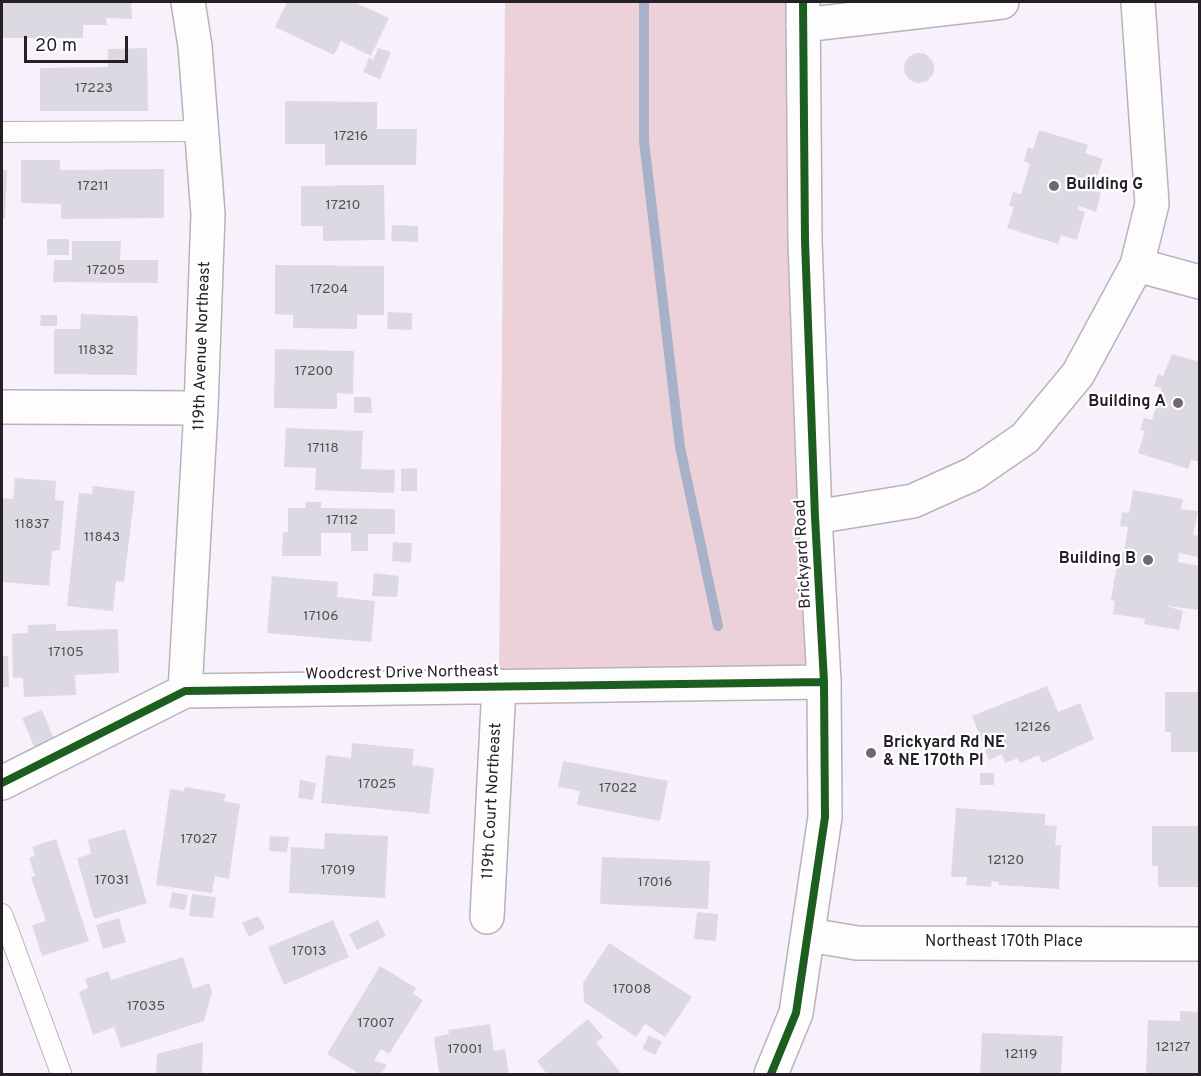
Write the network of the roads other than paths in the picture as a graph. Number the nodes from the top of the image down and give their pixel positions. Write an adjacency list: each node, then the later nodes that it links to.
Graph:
1 (188, 2): 5 (street, 119th Avenue Northeast)
2 (1002, 2): 4 (street)
3 (1138, 2): 7 (street)
4 (803, 13): 11 (street, Brickyard Road)
5 (202, 131): 6 (lane); 10 (street, 119th Avenue Northeast)
6 (2, 132)
7 (1137, 265): 8 (street); 11 (street)
8 (1200, 282)
9 (2, 407): 10 (street)
10 (201, 408): 14 (street, 119th Avenue Northeast)
11 (815, 517): 12 (street, Brickyard Road)
12 (824, 682): 13 (street, Woodcrest Drive Northeast); 18 (street, Brickyard Road)
13 (498, 686): 14 (street, Woodcrest Drive Northeast); 17 (street, 119th Court Northeast)
14 (185, 691): 15 (street, Woodcrest Drive Northeast)
15 (2, 783)
16 (2, 914): 20 (lane)
17 (487, 917)
18 (809, 935): 19 (street, Northeast 170th Place); 21 (street, Brickyard Road)
19 (1200, 944)
20 (61, 1072)
21 (771, 1074)

